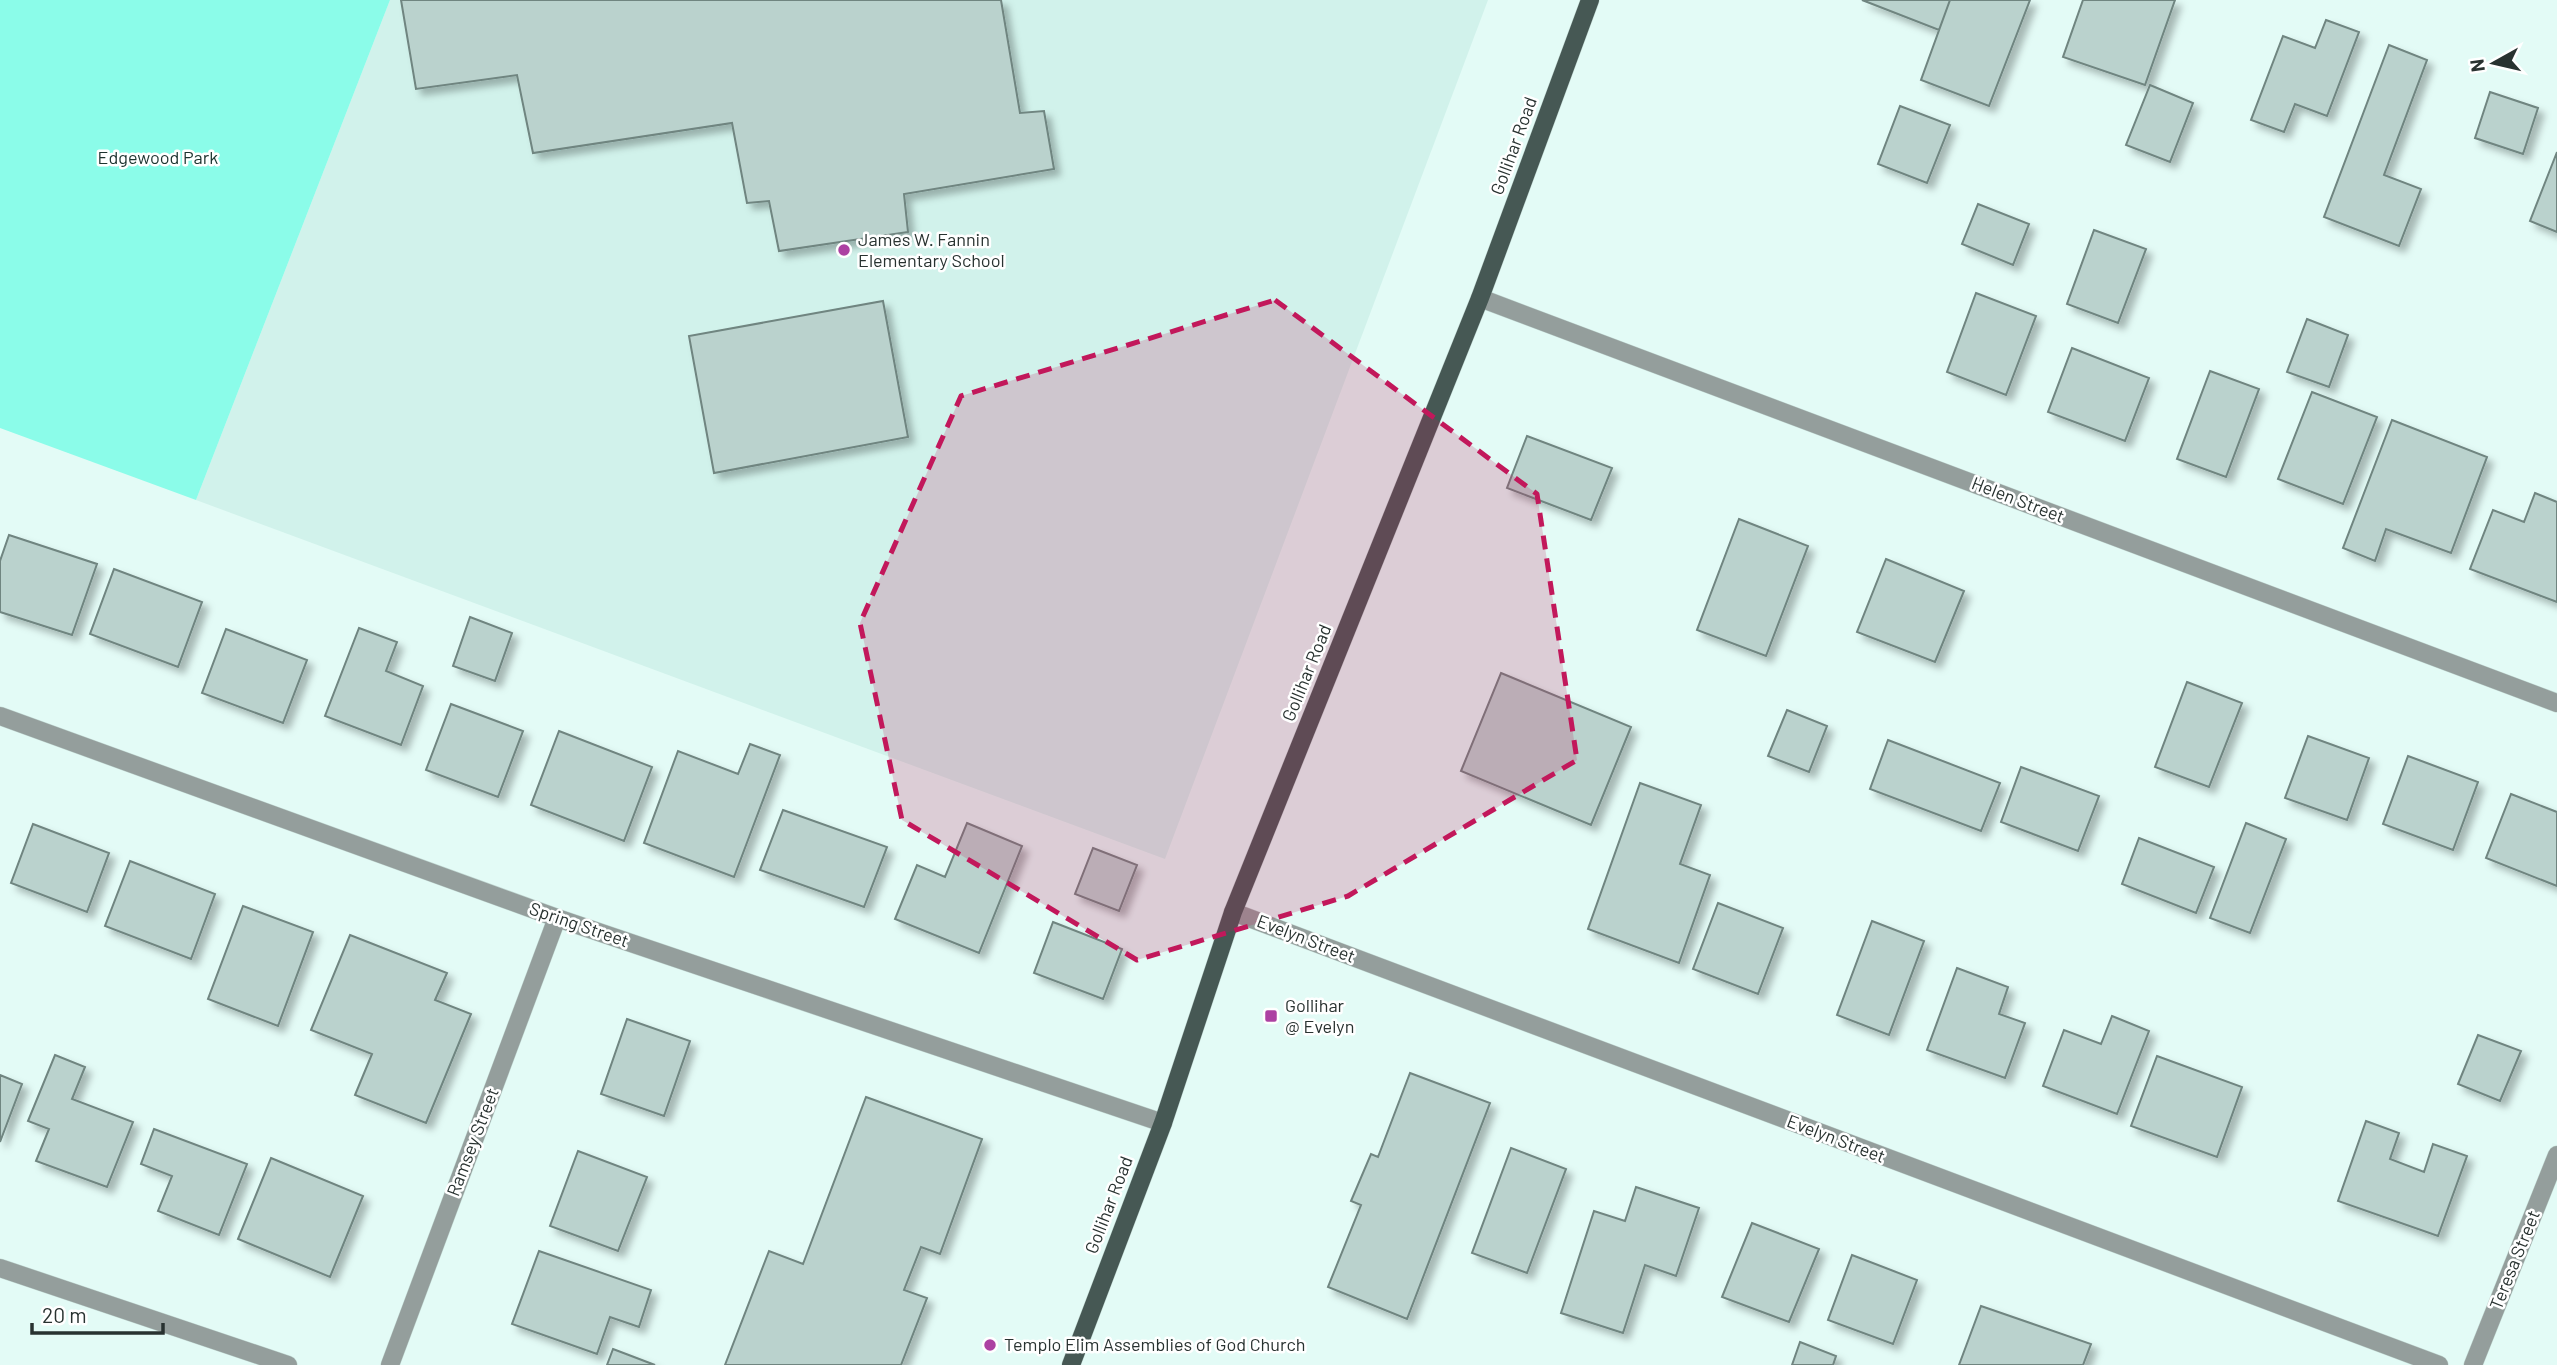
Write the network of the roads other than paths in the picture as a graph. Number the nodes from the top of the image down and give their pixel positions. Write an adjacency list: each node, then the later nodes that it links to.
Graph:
1 (1590, 0): 2 (main road, Gollihar Road)
2 (1479, 298): 3 (street, Helen Street); 5 (main road, Gollihar Road)
3 (2557, 703)
4 (0, 716): 6 (street, Spring Street)
5 (1233, 912): 7 (main road, Gollihar Road); 13 (street, Evelyn Street)
6 (557, 918): 7 (street, Spring Street); 11 (street, Ramsey Street)
7 (1163, 1123): 12 (main road, Gollihar Road)
8 (2557, 1155): 14 (street, Teresa Street)
9 (0, 1268): 10 (street)
10 (289, 1365)
11 (390, 1365)
12 (1071, 1365)
13 (2439, 1365)
14 (2473, 1365)

